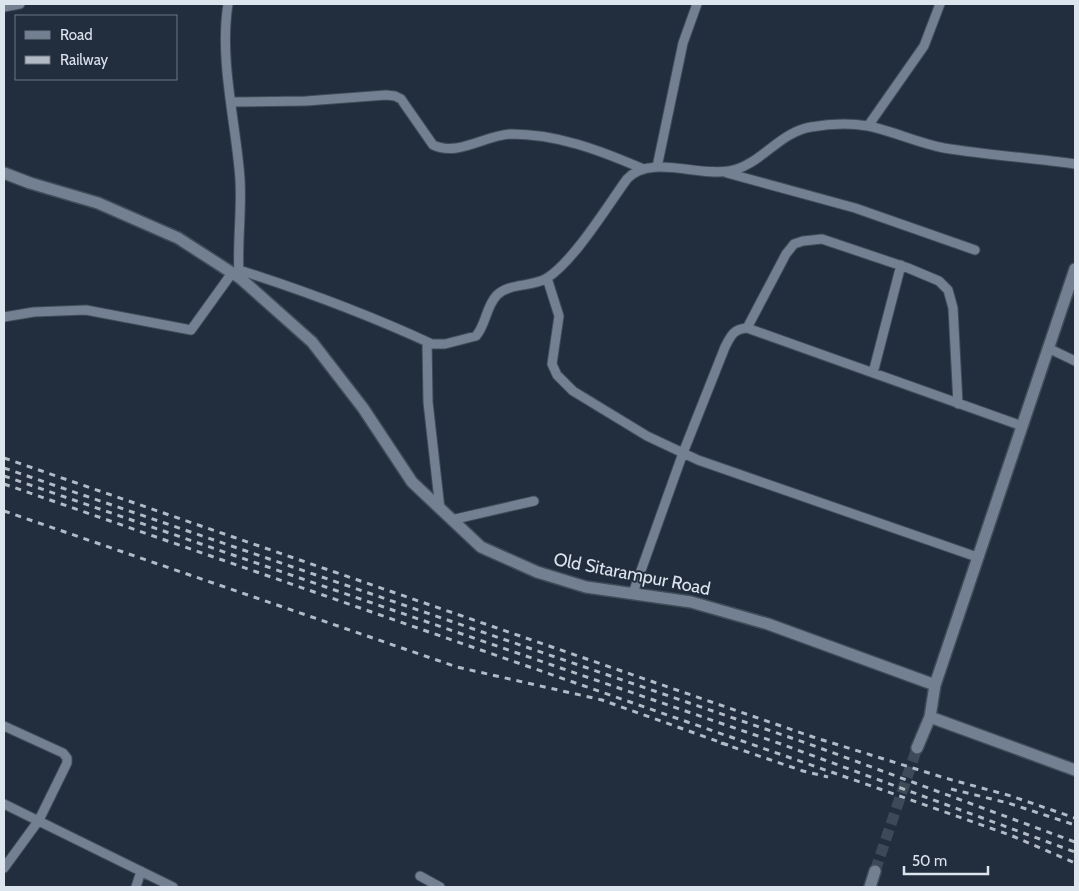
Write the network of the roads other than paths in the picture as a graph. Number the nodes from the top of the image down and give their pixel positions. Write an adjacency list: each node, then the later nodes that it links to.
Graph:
1 (20, 4): 5 (street)
2 (228, 4): 6 (street)
3 (698, 4): 9 (street)
4 (940, 4): 7 (street)
5 (4, 7)
6 (232, 102): 10 (street); 16 (street)
7 (868, 126): 8 (street); 11 (street)
8 (1075, 164)
9 (656, 167): 10 (street); 11 (street)
10 (641, 168): 17 (street)
11 (724, 172): 13 (street)
12 (4, 173): 16 (street, Old Sitarampur Road)
13 (975, 250)
14 (901, 265): 19 (street); 23 (street); 24 (street)
15 (1075, 270): 21 (street)
16 (237, 274): 18 (street); 20 (street); 28 (street, Old Sitarampur Road)
17 (547, 278): 20 (street); 26 (street)
18 (4, 317)
19 (747, 328): 23 (street); 26 (street)
20 (427, 342): 28 (street)
21 (1048, 348): 22 (street); 25 (street)
22 (1075, 361)
23 (873, 373): 24 (street)
24 (958, 404): 25 (street)
25 (1022, 426): 30 (street)
26 (683, 453): 30 (street); 31 (street)
27 (534, 501): 29 (street)
28 (440, 509): 29 (street, Old Sitarampur Road)
29 (451, 520): 31 (street, Old Sitarampur Road)
30 (977, 557): 32 (street)
31 (633, 593): 32 (street, Old Sitarampur Road)
32 (935, 685): 33 (street)
33 (930, 717): 35 (street); 36 (street)
34 (4, 726): 38 (street)
35 (917, 748)
36 (1075, 770)
37 (4, 804): 38 (street)
38 (39, 820): 39 (street); 40 (street)
39 (4, 868)
40 (141, 871): 43 (street); 44 (street)
41 (875, 871): 46 (street)
42 (420, 876): 45 (street)
43 (136, 887)
44 (173, 887)
45 (440, 887)
46 (870, 887)

